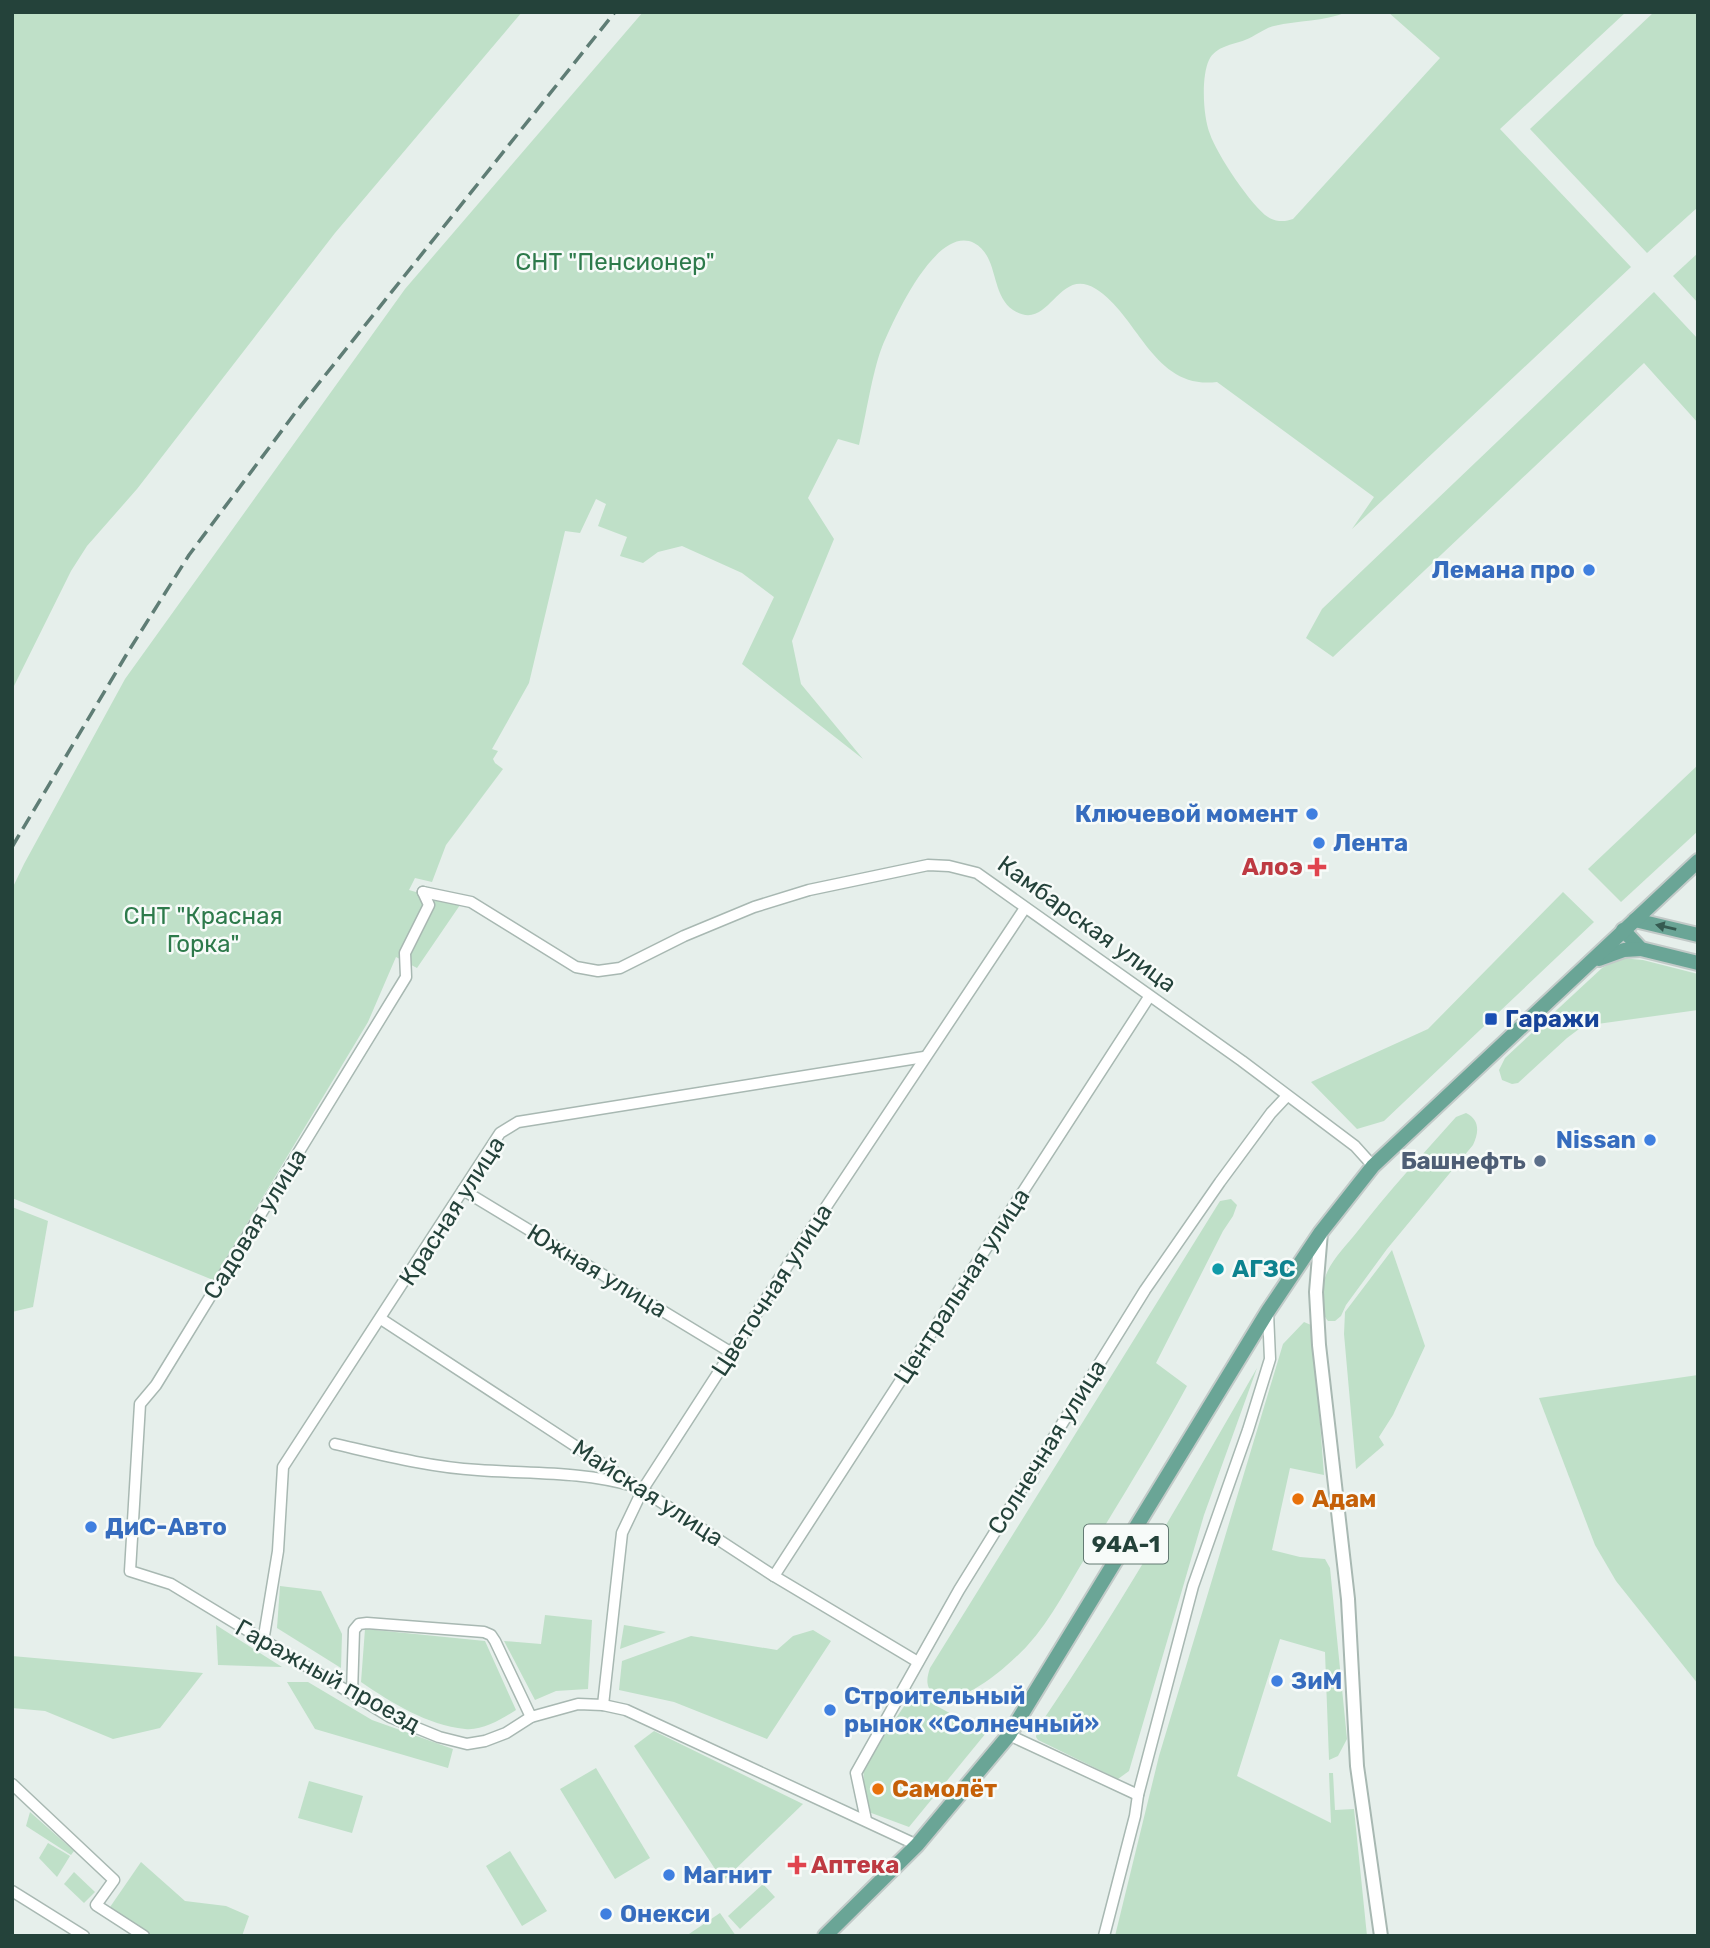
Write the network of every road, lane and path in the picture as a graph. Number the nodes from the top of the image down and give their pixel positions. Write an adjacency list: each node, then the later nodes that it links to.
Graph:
1 (1698, 861): 4 (main road)
2 (423, 892): 3 (street, Камбарская улица); 21 (street, Садовая улица)
3 (1025, 908): 10 (street, Камбарская улица); 11 (street, Цветочная улица)
4 (1635, 920): 5 (main road); 6 (main road, one-way to 4)
5 (1623, 930): 7 (main road); 8 (main road)
6 (1698, 935)
7 (1641, 949): 8 (main road); 9 (main road)
8 (1590, 962): 13 (main road)
9 (1698, 963)
10 (1149, 997): 12 (street, Камбарская улица); 22 (street, Центральная улица)
11 (924, 1058): 14 (street, Красная улица); 18 (street, Цветочная улица)
12 (1287, 1096): 13 (street, Камбарская улица); 24 (street, Солнечная улица)
13 (1373, 1166): 15 (main road)
14 (463, 1190): 17 (street, Красная улица); 18 (street, Южная улица)
15 (1321, 1232): 16 (main road, 94А-1); 38 (street)
16 (1268, 1311): 28 (main road, 94А-1); 30 (street)
17 (381, 1319): 20 (street, Майская улица); 23 (street, Красная улица)
18 (732, 1353): 20 (street, Цветочная улица)
19 (335, 1444): 20 (street)
20 (643, 1489): 22 (street, Майская улица); 26 (street, Цветочная улица)
21 (130, 1571): 23 (street, Гаражный проезд)
22 (774, 1576): 24 (street, Майская улица)
23 (263, 1642): 25 (street, Гаражный проезд)
24 (918, 1661): 31 (street, Солнечная улица)
25 (352, 1693): 27 (street, Гаражный проезд); 27 (street)
26 (603, 1704): 27 (street, Гаражный проезд); 31 (street, Гаражный проезд)
27 (531, 1717)
28 (1009, 1735): 30 (street); 32 (main road, 94А-1)
29 (12, 1784): 35 (street)
30 (1138, 1795): 37 (street)
31 (866, 1820): 32 (street, Гаражный проезд)
32 (917, 1845): 36 (main road, 94А-1)
33 (12, 1891): 34 (street)
34 (84, 1936)
35 (144, 1936)
36 (825, 1936)
37 (1104, 1936)
38 (1381, 1936)

